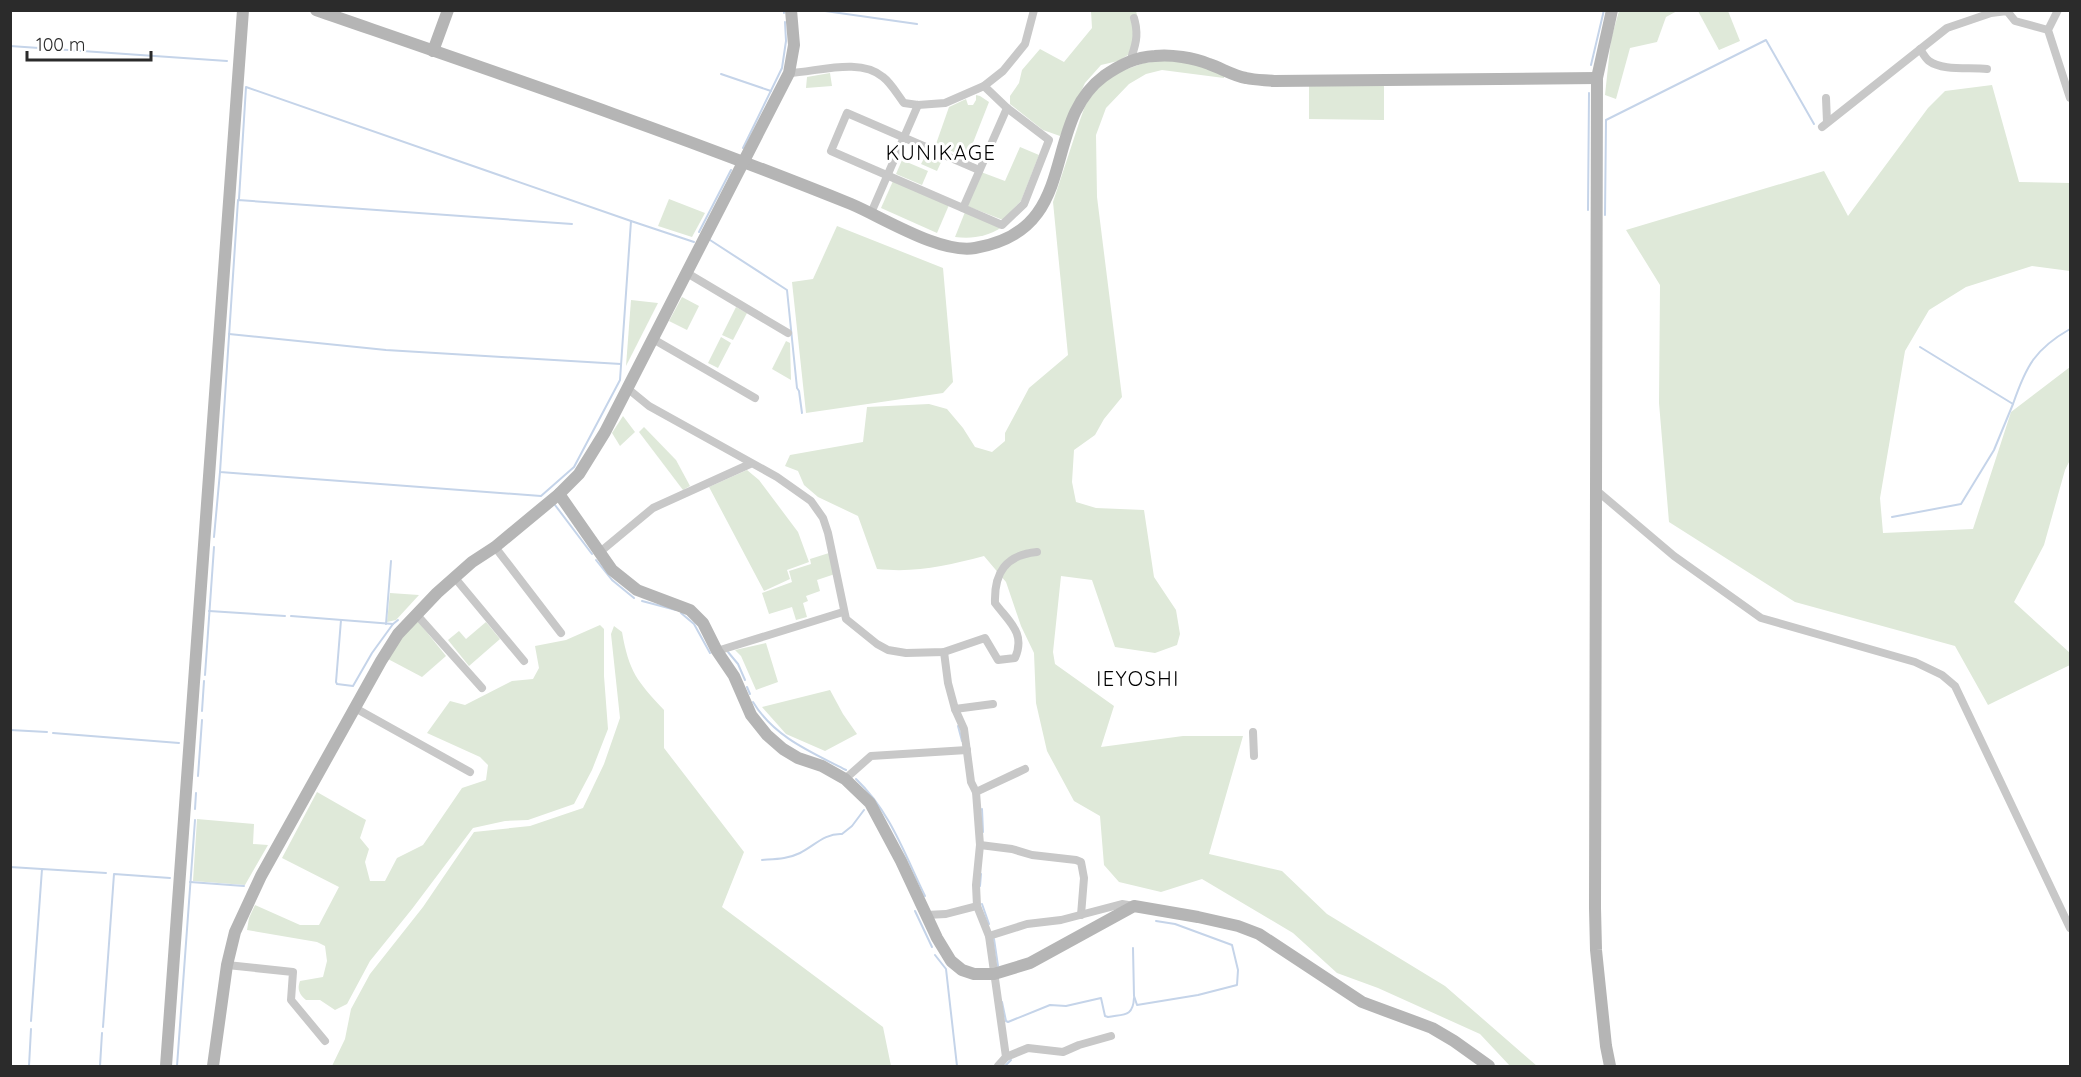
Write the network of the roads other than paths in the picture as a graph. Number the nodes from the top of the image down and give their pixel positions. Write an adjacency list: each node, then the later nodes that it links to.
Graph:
1 (243, 10): 70 (street)
2 (316, 10): 11 (street)
3 (448, 10): 11 (street)
4 (791, 10): 16 (street)
5 (1034, 10): 18 (street)
6 (1612, 10): 17 (street)
7 (2058, 10): 9 (street)
8 (1134, 18): 13 (street)
9 (2048, 30): 10 (street); 20 (street)
10 (1920, 49): 15 (street); 19 (street)
11 (433, 51): 24 (street)
12 (1190, 51): 14 (street)
13 (1132, 55)
14 (1206, 63): 17 (street); 28 (street)
15 (1987, 69)
16 (789, 73): 21 (street); 24 (street)
17 (1597, 78): 35 (street)
18 (984, 86): 21 (street); 22 (street)
19 (1826, 98)
20 (2070, 98)
21 (918, 105): 23 (street)
22 (1007, 108): 25 (street); 27 (street)
23 (904, 138): 25 (street); 26 (street); 26 (street)
24 (745, 161): 28 (street); 29 (street)
25 (979, 170): 27 (street)
26 (888, 176): 27 (street); 28 (street)
27 (963, 207)
28 (871, 213)
29 (687, 273): 30 (street); 31 (street)
30 (788, 333)
31 (654, 339): 32 (street); 33 (street)
32 (627, 388): 34 (street); 36 (street)
33 (755, 398)
34 (750, 464): 38 (street); 41 (street)
35 (1596, 490): 63 (street); 74 (street)
36 (559, 494): 37 (street); 38 (street)
37 (495, 547): 40 (street); 43 (street)
38 (600, 552): 44 (street)
39 (1037, 552): 45 (street)
40 (455, 578): 42 (street); 46 (street)
41 (843, 612): 44 (street); 45 (street)
42 (416, 614): 47 (street); 49 (street)
43 (561, 633)
44 (717, 651): 56 (street)
45 (944, 652): 50 (street)
46 (524, 661)
47 (482, 688)
48 (993, 704): 50 (street)
49 (355, 708): 55 (street); 65 (street)
50 (955, 709): 52 (street)
51 (1252, 732): 53 (street)
52 (967, 750): 56 (street); 57 (street)
53 (1254, 756)
54 (1025, 769): 57 (street)
55 (470, 772)
56 (845, 778): 61 (street)
57 (976, 792): 58 (street)
58 (980, 845): 59 (street); 62 (street)
59 (977, 906): 61 (street); 64 (street)
60 (1134, 906): 62 (street); 66 (street); 73 (street)
61 (926, 915): 66 (street)
62 (1081, 915): 64 (street)
63 (2070, 928)
64 (989, 936): 66 (street)
65 (227, 965): 68 (street); 71 (street)
66 (994, 974): 69 (street)
67 (1111, 1036): 69 (street)
68 (326, 1041)
69 (1006, 1057): 72 (street)
70 (166, 1066)
71 (213, 1066)
72 (998, 1066)
73 (1489, 1066)
74 (1610, 1066)

